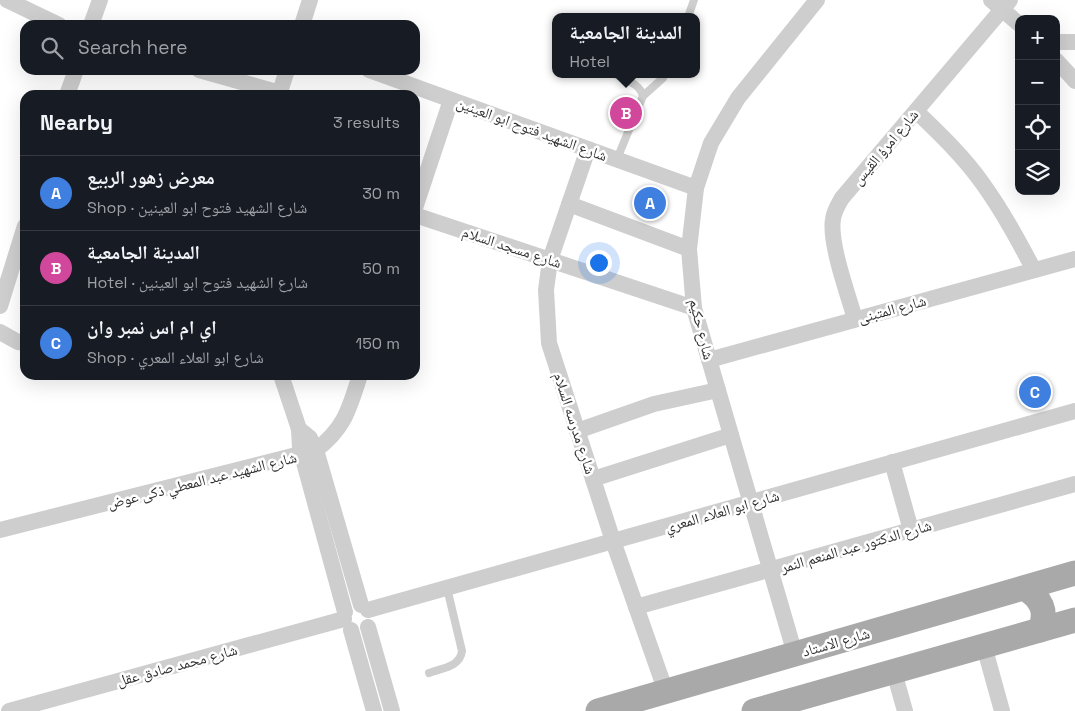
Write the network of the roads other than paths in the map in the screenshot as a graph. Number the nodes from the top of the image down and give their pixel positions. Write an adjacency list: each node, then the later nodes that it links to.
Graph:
1 (7, 0): 9 (street)
2 (100, 0): 10 (street)
3 (310, 0): 11 (street)
4 (694, 0): 7 (lane)
5 (810, 3): 30 (street, شارع حكيم)
6 (1001, 3): 8 (street); 27 (street, شارع امرؤ القيس)
7 (689, 13)
8 (1015, 19)
9 (49, 20)
10 (93, 20)
11 (304, 20)
12 (1060, 42): 13 (street)
13 (1075, 42)
14 (1060, 64): 21 (street)
15 (74, 75): 22 (street)
16 (216, 75): 23 (street)
17 (285, 75): 24 (street)
18 (383, 75): 26 (street, شارع الشهيد فتوح ابو العينين)
19 (622, 78): 25 (lane)
20 (663, 78): 25 (lane)
21 (1075, 81)
22 (69, 90)
23 (266, 90)
24 (280, 90)
25 (643, 96): 29 (lane)
26 (451, 100): 28 (street, شارع الشهيد فتوح ابو العينين); 31 (street)
27 (916, 111): 38 (street); 41 (street, شارع امرؤ القيس)
28 (588, 149): 29 (street, شارع الشهيد فتوح ابو العينين); 32 (street, شارع مدرسه السلام)
29 (617, 159): 30 (street, شارع الشهيد فتوح ابو العينين)
30 (696, 188): 35 (street, شارع حكيم)
31 (420, 193)
32 (569, 204): 35 (street); 37 (street, شارع مدرسه السلام)
33 (420, 218): 37 (street, شارع مسجد السلام)
34 (20, 242): 39 (street)
35 (689, 249): 40 (street, شارع حكيم)
36 (1075, 259): 38 (street, شارع المتبنى)
37 (550, 260): 40 (street, شارع مسجد السلام); 49 (street, شارع مدرسه السلام)
38 (1034, 270): 41 (street, شارع المتبنى)
39 (0, 306)
40 (694, 308): 44 (street, شارع حكيم)
41 (855, 319): 44 (street, شارع المتبنى)
42 (0, 332): 43 (street)
43 (20, 342)
44 (709, 360): 47 (street, شارع حكيم)
45 (284, 380): 51 (street)
46 (358, 380): 51 (street, شارع الشهيد عبد المعطي ذكى عوض)
47 (718, 390): 49 (street); 50 (street, شارع حكيم)
48 (1075, 411): 52 (street, شارع ابو العلاء المعري)
49 (577, 431): 53 (street, شارع مدرسه السلام)
50 (732, 435): 53 (street); 55 (street, شارع حكيم)
51 (309, 453): 56 (street, شارع الشهيد عبد المعطي ذكى عوض); 63 (street); 65 (street)
52 (892, 462): 55 (street, شارع ابو العلاء المعري); 57 (street)
53 (593, 479): 58 (street, شارع مدرسه السلام)
54 (1075, 484): 57 (street, شارع الدكتور عبد المنعم النمر)
55 (751, 502): 58 (street, شارع ابو العلاء المعري); 59 (street, شارع حكيم)
56 (0, 530)
57 (911, 530): 59 (street, شارع الدكتور عبد المنعم النمر)
58 (613, 541): 61 (street, شارع ابو العلاء المعري); 64 (street, شارع مدرسه السلام)
59 (771, 570): 64 (street, شارع الدكتور عبد المنعم النمر); 70 (street, شارع حكيم)
60 (1075, 572): 62 (main road, شارع الاستاد)
61 (447, 588): 63 (street, شارع ابو العلاء المعري); 72 (lane)
62 (1024, 588): 68 (main road); 70 (main road, شارع الاستاد)
63 (364, 607): 65 (street); 67 (street)
64 (636, 608): 73 (street, شارع مدرسه السلام)
65 (347, 620): 67 (street); 74 (street, شارع محمد صادق عقل); 75 (street)
66 (1075, 620): 68 (main road)
67 (368, 627): 76 (street)
68 (1040, 630): 69 (main road)
69 (984, 646): 71 (main road); 80 (street)
70 (796, 654): 73 (main road, شارع الاستاد)
71 (894, 672): 78 (main road); 79 (street)
72 (429, 673)
73 (666, 692): 77 (main road, شارع الاستاد)
74 (10, 711)
75 (374, 711)
76 (392, 711)
77 (598, 711)
78 (754, 711)
79 (905, 711)
80 (1002, 711)

